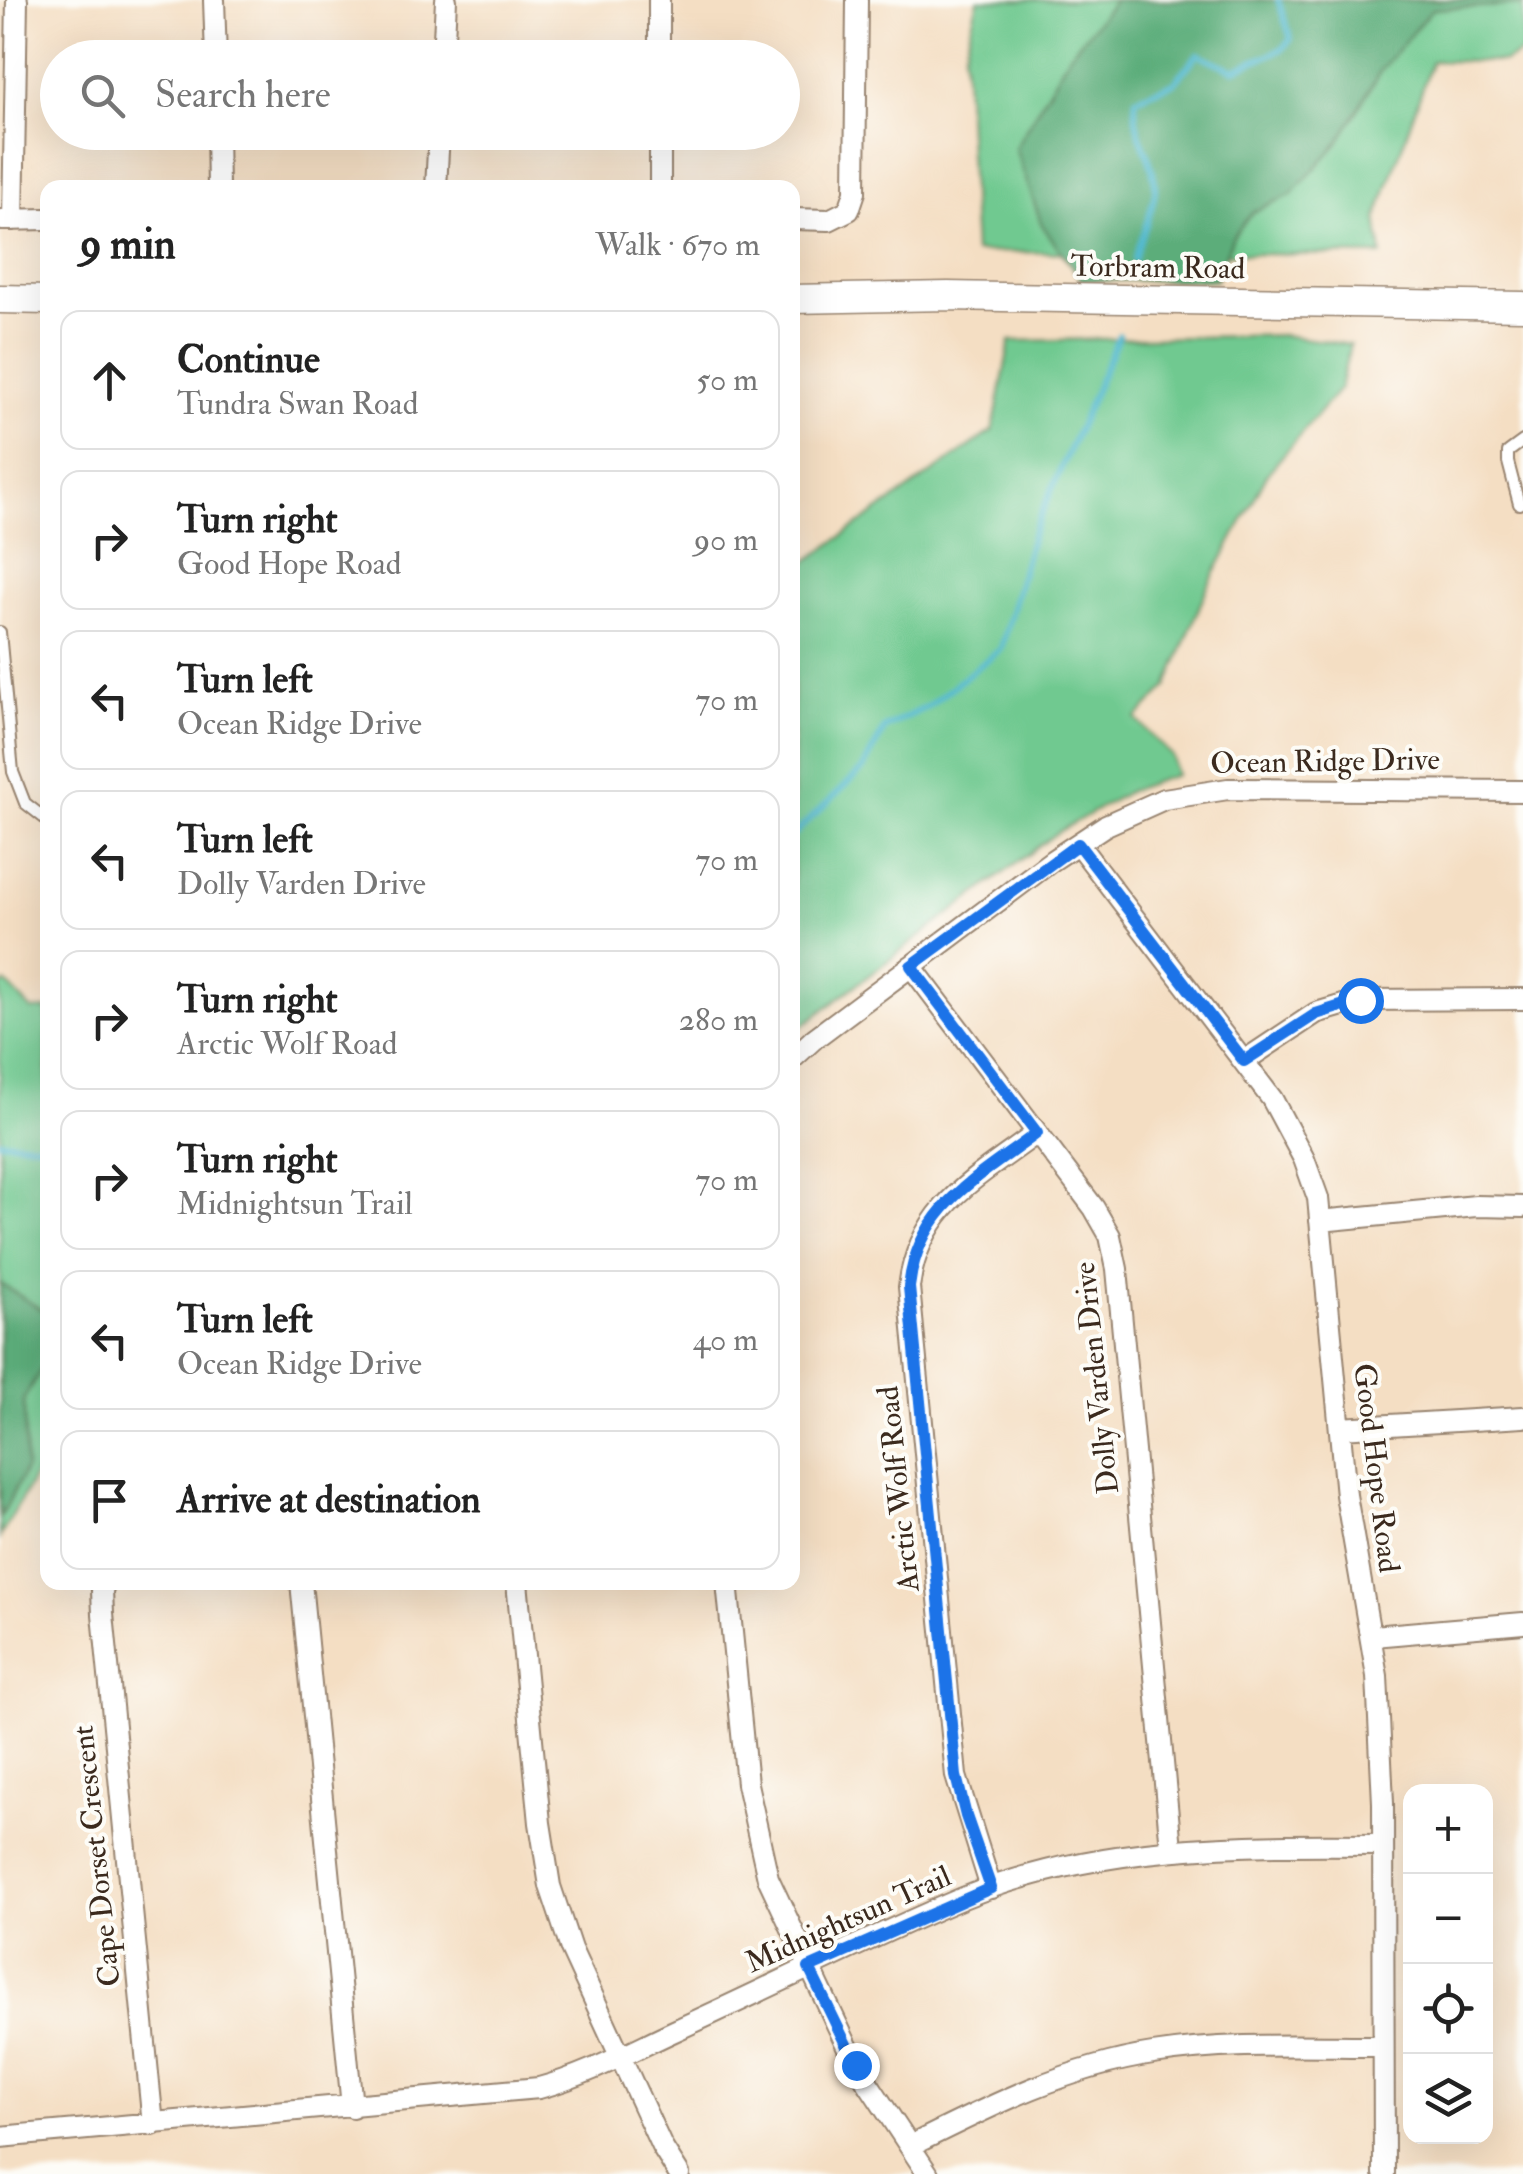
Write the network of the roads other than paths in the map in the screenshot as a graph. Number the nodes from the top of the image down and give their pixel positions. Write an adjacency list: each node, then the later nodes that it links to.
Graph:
1 (17, 0): 17 (street)
2 (214, 0): 6 (street)
3 (446, 0): 7 (street)
4 (659, 0): 8 (street)
5 (857, 0): 16 (street)
6 (215, 40)
7 (444, 40)
8 (659, 40)
9 (217, 150): 12 (street)
10 (438, 150): 13 (street)
11 (660, 150): 14 (street)
12 (218, 180)
13 (436, 180)
14 (660, 180)
15 (40, 218): 17 (street)
16 (800, 218)
17 (6, 220)
18 (800, 298): 21 (main road, Torbram Road)
19 (0, 300): 20 (main road)
20 (40, 300)
21 (1523, 306)
22 (1523, 441): 23 (lane)
23 (1519, 504)
24 (0, 632): 26 (lane)
25 (1523, 791): 27 (street, Ocean Ridge Drive)
26 (40, 815)
27 (1078, 844): 28 (street, Ocean Ridge Drive); 31 (street, Good Hope Road)
28 (911, 966): 30 (street, Ocean Ridge Drive); 32 (street, Dolly Varden Drive)
29 (1523, 999): 31 (street)
30 (800, 1052)
31 (1244, 1061): 34 (street, Good Hope Road)
32 (1037, 1133): 44 (street, Dolly Varden Drive); 45 (street, Arctic Wolf Road)
33 (1523, 1207): 34 (street)
34 (1320, 1221): 36 (street, Good Hope Road)
35 (1523, 1417): 36 (street)
36 (1340, 1428): 42 (street, Good Hope Road)
37 (102, 1590): 50 (street, Cape Dorset Crescent)
38 (302, 1590): 49 (street)
39 (518, 1590): 48 (street)
40 (728, 1590): 46 (street)
41 (1523, 1623): 42 (street)
42 (1372, 1636): 43 (street, Good Hope Road)
43 (1382, 1845): 44 (street, Midnightsun Trail); 47 (street, Good Hope Road)
44 (1171, 1848): 45 (street, Midnightsun Trail)
45 (991, 1888): 46 (street, Midnightsun Trail)
46 (809, 1968): 48 (street, Midnightsun Trail); 52 (street)
47 (1383, 2046): 52 (street); 55 (street, Good Hope Road)
48 (619, 2056): 49 (street, Midnightsun Trail); 53 (street)
49 (352, 2106): 50 (street, Midnightsun Trail)
50 (153, 2125): 51 (street, Midnightsun Trail)
51 (0, 2138)
52 (910, 2146): 54 (street)
53 (678, 2174)
54 (928, 2174)
55 (1384, 2174)

